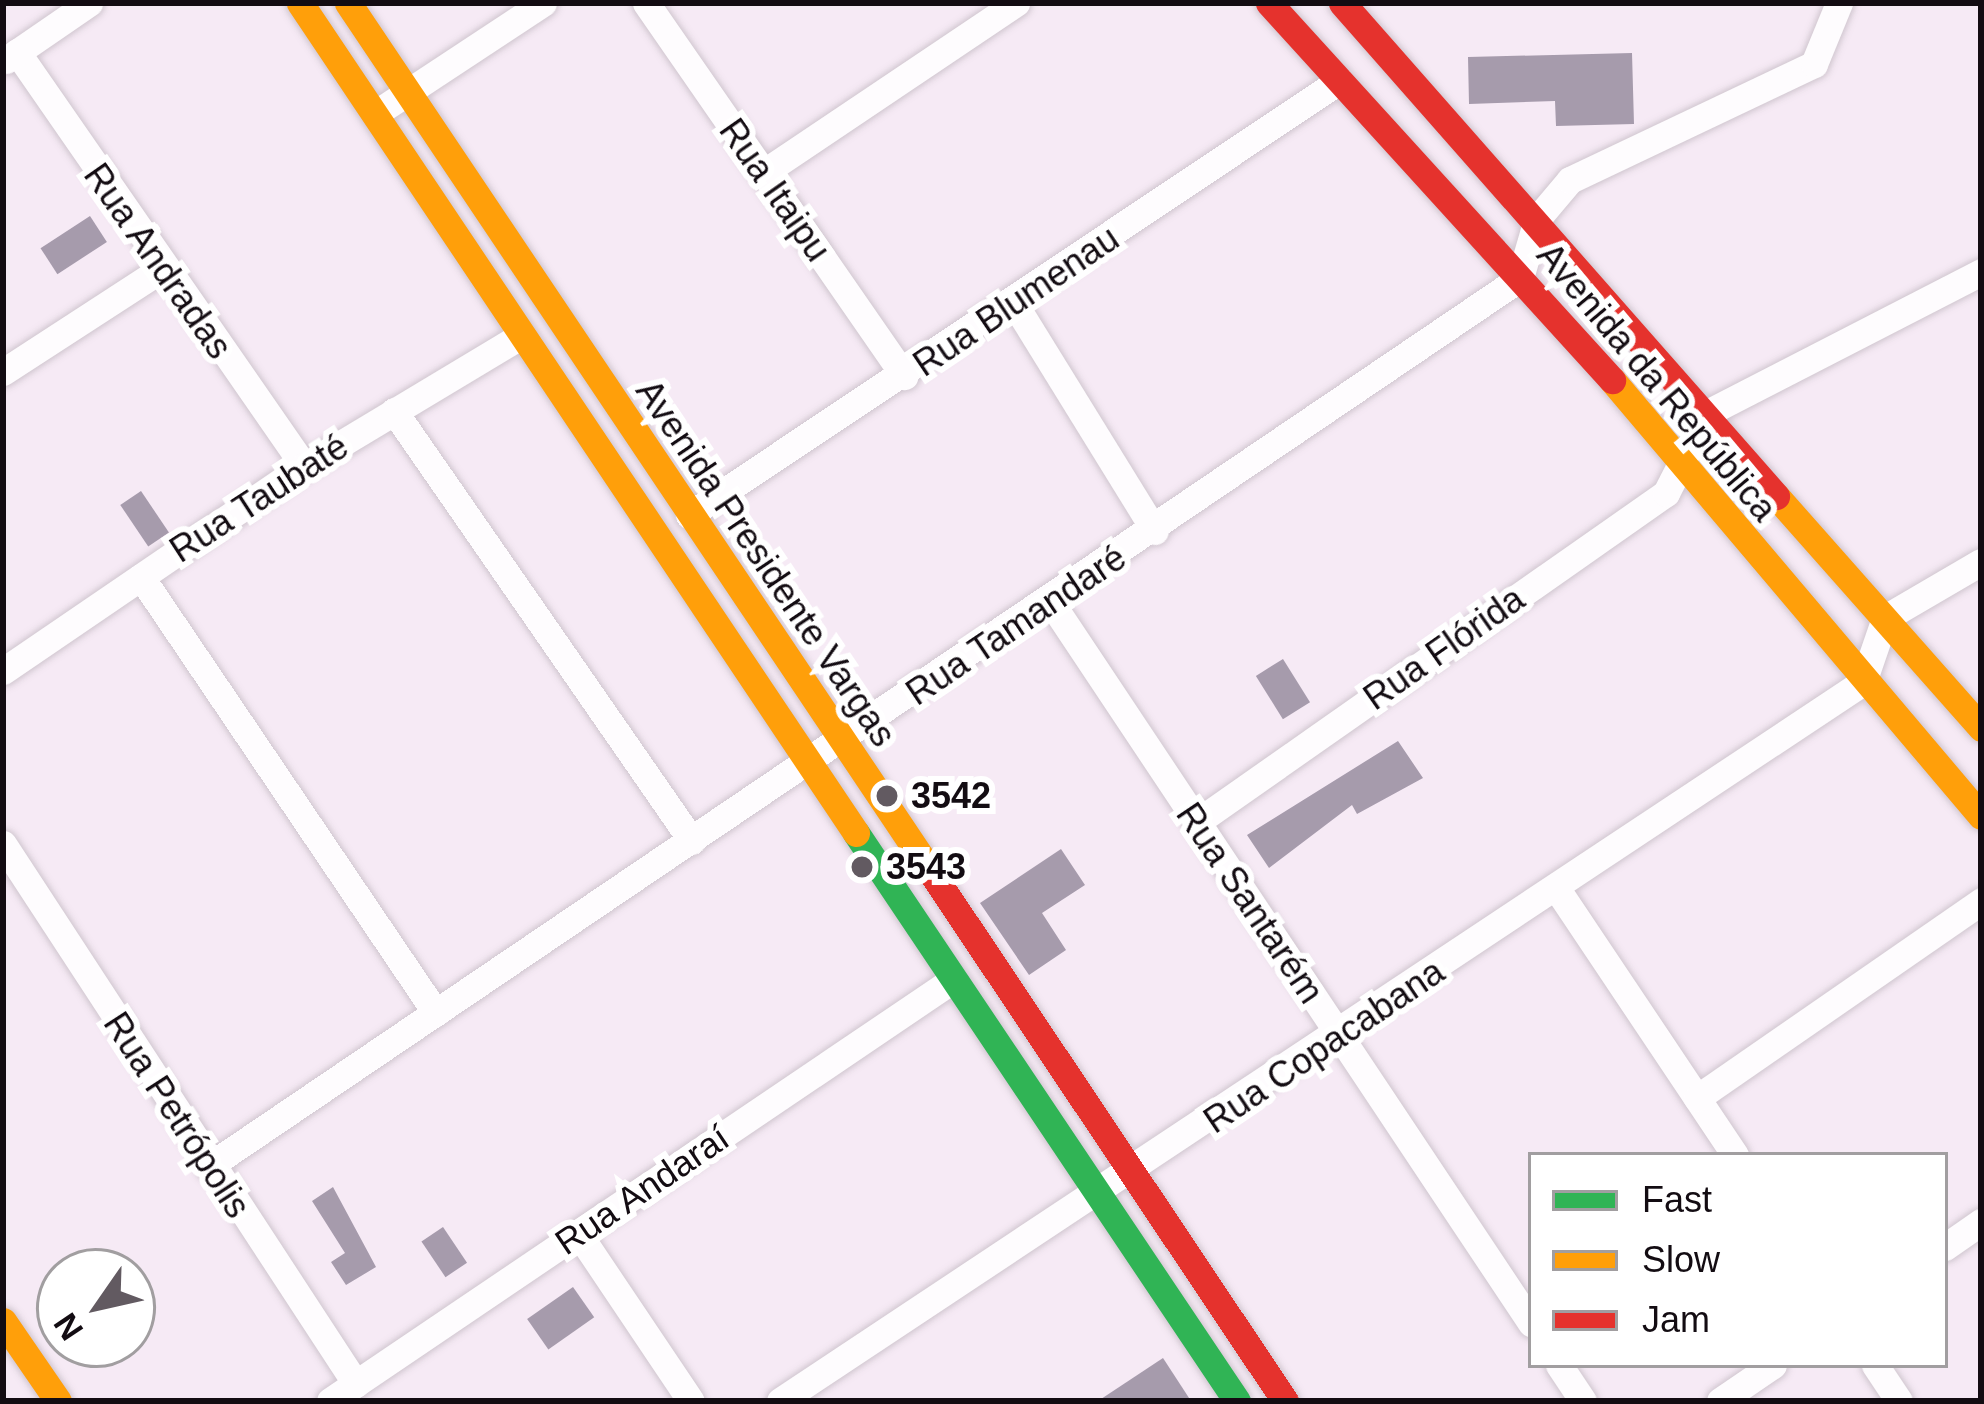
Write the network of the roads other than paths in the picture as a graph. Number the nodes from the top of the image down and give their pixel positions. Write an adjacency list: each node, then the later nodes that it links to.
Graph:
1 (89, 3): 10 (street)
2 (300, 3): 13 (street, Avenida Presidente Vargas)
3 (348, 3): 12 (street, Avenida Presidente Vargas)
4 (543, 3): 12 (street)
5 (646, 3): 14 (street, Rua Itaipu)
6 (1016, 3): 14 (street)
7 (1269, 3): 11 (street, Avenida da República)
8 (1342, 3): 15 (street, Avenida da República)
9 (1839, 3): 15 (street)
10 (10, 57): 16 (street, Rua Andradas)
11 (1339, 81): 18 (street, Avenida da República); 19 (street, Rua Blumenau)
12 (410, 92): 13 (street); 27 (street, Avenida Presidente Vargas)
13 (376, 113): 20 (street, Avenida Presidente Vargas)
14 (763, 173): 22 (street, Rua Itaipu)
15 (1537, 219): 18 (street); 24 (street, Avenida da República)
16 (160, 270): 21 (street); 25 (street, Rua Andradas)
17 (1981, 272): 24 (street)
18 (1520, 278): 26 (street, Avenida da República); 28 (street, Rua Tamandaré)
19 (1014, 304): 22 (street, Rua Blumenau); 28 (street)
20 (522, 335): 23 (street, Rua Taubaté); 37 (street, Avenida Presidente Vargas)
21 (3, 372)
22 (904, 376): 27 (street, Rua Blumenau)
23 (394, 412): 25 (street, Rua Taubaté); 40 (street)
24 (1707, 413): 26 (street, Rua Flórida); 32 (street, Avenida da República)
25 (304, 466): 30 (street, Rua Taubaté)
26 (1684, 466): 34 (street, Avenida da República); 39 (street, Rua Flórida)
27 (689, 515): 36 (street, Avenida Presidente Vargas)
28 (1155, 531): 31 (street, Rua Tamandaré)
29 (1981, 562): 32 (street)
30 (141, 577): 33 (street, Rua Taubaté); 45 (street)
31 (1050, 602): 36 (street, Rua Tamandaré); 39 (street, Rua Santarém)
32 (1886, 618): 34 (street); 35 (street, Avenida da República)
33 (3, 671)
34 (1862, 682): 38 (street, Avenida da República); 42 (street, Rua Copacabana)
35 (1981, 728)
36 (842, 742): 37 (street, Rua Tamandaré); 50 (street, Avenida Presidente Vargas)
37 (809, 763): 40 (street, Rua Tamandaré); 44 (street, Avenida Presidente Vargas)
38 (1981, 816)
39 (1197, 822): 46 (street, Rua Santarém)
40 (692, 841): 45 (street, Rua Tamandaré)
41 (3, 844): 49 (street, Rua Petrópolis)
42 (1557, 889): 46 (street, Rua Copacabana); 47 (street)
43 (1981, 901): 47 (street)
44 (954, 979): 51 (street, Avenida Presidente Vargas); 53 (street, Rua Andaraí)
45 (436, 1013): 49 (street, Rua Tamandaré)
46 (1340, 1036): 50 (street, Rua Copacabana); 55 (street, Rua Santarém)
47 (1697, 1098): 48 (street)
48 (1733, 1152)
49 (209, 1166): 60 (street, Rua Petrópolis)
50 (1133, 1175): 51 (street, Rua Copacabana); 66 (street, Avenida Presidente Vargas)
51 (1100, 1197): 64 (street, Rua Copacabana); 65 (street, Avenida Presidente Vargas)
52 (1981, 1222): 54 (street)
53 (578, 1234): 60 (street, Rua Andaraí); 63 (street)
54 (1948, 1245)
55 (1528, 1318)
56 (3, 1321): 61 (street)
57 (1561, 1368): 67 (street)
58 (1769, 1368): 68 (street)
59 (1877, 1368): 69 (street)
60 (356, 1384): 62 (street, Rua Andaraí)
61 (58, 1401)
62 (330, 1401)
63 (691, 1401)
64 (780, 1401)
65 (1237, 1401)
66 (1285, 1401)
67 (1583, 1401)
68 (1720, 1401)
69 (1899, 1401)

